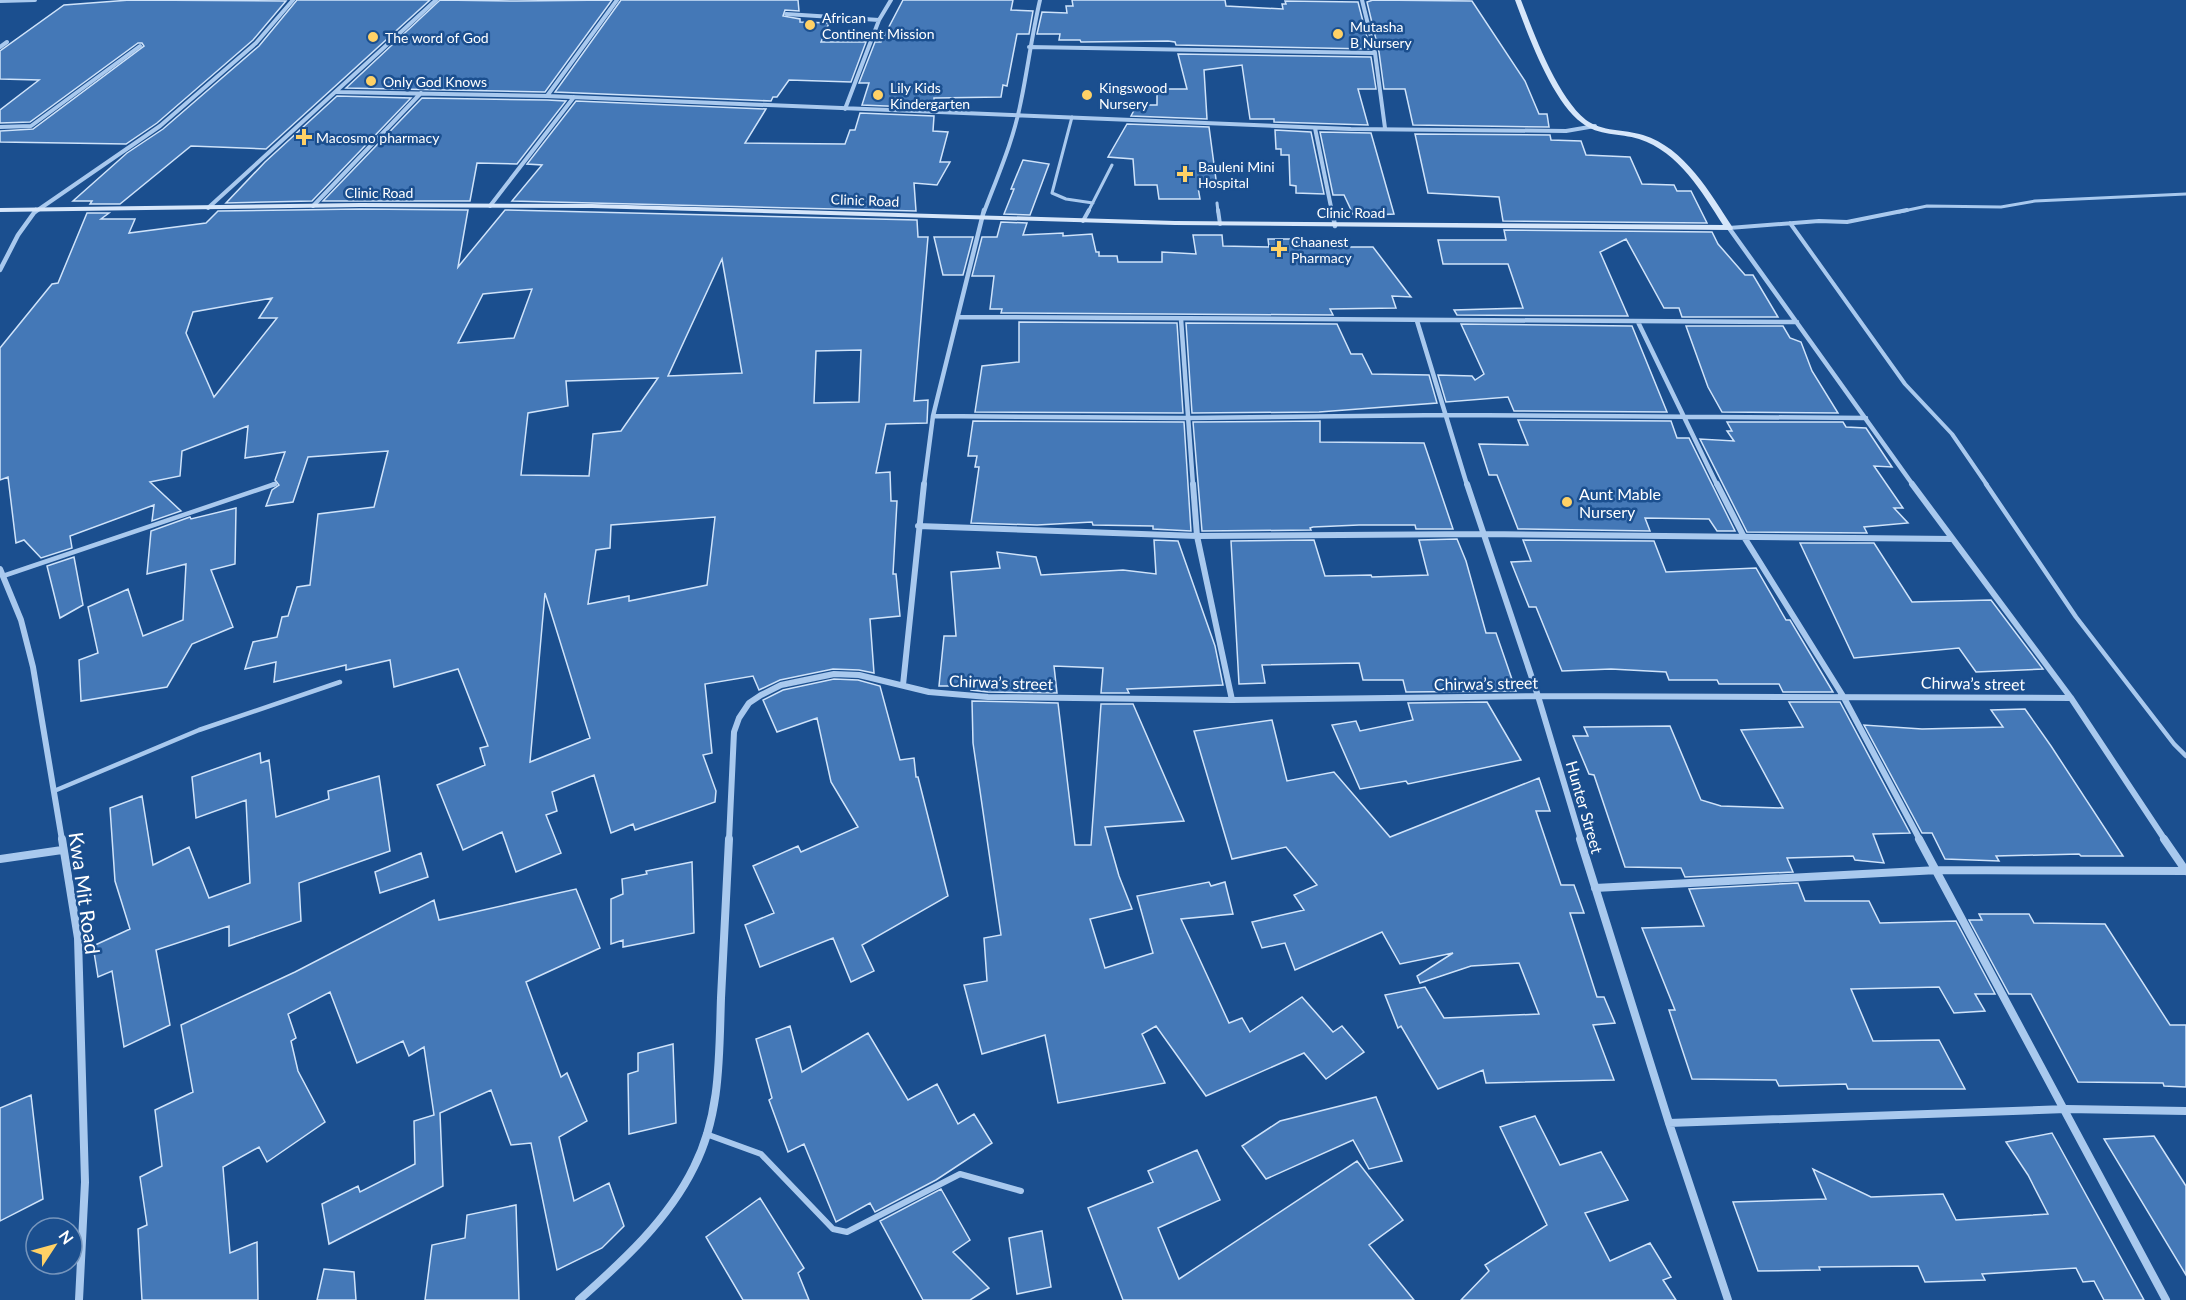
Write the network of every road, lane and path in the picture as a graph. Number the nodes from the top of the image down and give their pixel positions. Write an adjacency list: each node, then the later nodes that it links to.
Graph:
1 (35, 0): 9 (street)
2 (293, 0): 36 (street)
3 (436, 0): 17 (street)
4 (617, 0): 19 (street)
5 (891, 0): 11 (street)
6 (1040, 0): 15 (street)
7 (1362, 0): 16 (street)
8 (1518, 0): 24 (street)
9 (0, 1)
10 (786, 14): 11 (street)
11 (879, 20): 21 (street)
12 (7, 42): 14 (street)
13 (140, 46): 25 (street)
14 (0, 47)
15 (1029, 47): 16 (street); 22 (street)
16 (1375, 53): 27 (street)
17 (336, 92): 18 (street); 34 (street)
18 (421, 93): 19 (street); 32 (street)
19 (547, 96): 20 (street)
20 (574, 97): 21 (street); 33 (street)
21 (845, 109): 22 (street)
22 (1018, 114): 23 (street); 37 (street)
23 (1072, 117): 26 (street); 30 (lane)
24 (1595, 126): 27 (street); 42 (street)
25 (0, 127)
26 (1315, 128): 27 (street); 41 (street)
27 (1385, 128)
28 (1112, 165): 30 (lane)
29 (2186, 194): 39 (lane)
30 (1093, 203): 38 (lane)
31 (1217, 203): 40 (lane)
32 (313, 206): 33 (street, Clinic Road); 34 (street, Clinic Road)
33 (490, 206): 37 (street, Clinic Road)
34 (208, 208): 36 (street, Clinic Road)
35 (0, 210): 36 (street, Clinic Road)
36 (35, 211): 43 (street)
37 (981, 219): 38 (street, Clinic Road); 44 (street)
38 (1083, 221): 40 (street, Clinic Road)
39 (1790, 223): 42 (lane); 67 (lane)
40 (1220, 224): 41 (street, Clinic Road)
41 (1335, 226): 42 (street, Clinic Road)
42 (1730, 228): 48 (street)
43 (0, 270)
44 (959, 317): 45 (street); 49 (street)
45 (1181, 319): 46 (street); 51 (street)
46 (1417, 321): 47 (street); 50 (street, Hunter Street)
47 (1638, 322): 48 (street); 52 (street)
48 (1797, 322): 53 (street)
49 (933, 416): 51 (street); 55 (street)
50 (1447, 416): 51 (street); 52 (street); 56 (street, Hunter Street)
51 (1188, 418): 57 (street)
52 (1683, 418): 53 (street); 58 (street)
53 (1866, 418): 59 (street)
54 (275, 484): 60 (lane)
55 (918, 526): 57 (street); 62 (street)
56 (1482, 534): 57 (street); 58 (street); 63 (street, Hunter Street)
57 (1197, 536): 66 (street)
58 (1744, 537): 59 (street); 64 (street)
59 (1952, 539): 65 (street)
60 (1, 572): 68 (street, Kwa Mit Road)
61 (340, 682): 68 (lane)
62 (903, 685): 66 (street, Chirwa’s street); 76 (street, Chirwa’s street)
63 (1538, 696): 64 (street, Chirwa’s street); 66 (street, Chirwa’s street); 72 (street, Hunter Street)
64 (1843, 696): 65 (street, Chirwa’s street); 71 (street)
65 (2071, 698): 71 (street)
66 (1232, 700)
67 (2186, 756)
68 (54, 791): 69 (street, Kwa Mit Road)
69 (62, 850): 70 (street); 78 (street, Kwa Mit Road)
70 (0, 859)
71 (1938, 870): 72 (street); 73 (street)
72 (1595, 888): 75 (street, Hunter Street)
73 (2066, 1109): 74 (street); 75 (street); 81 (street)
74 (2186, 1111)
75 (1669, 1123): 80 (street, Hunter Street)
76 (706, 1134): 77 (lane); 79 (street, Chirwa’s street)
77 (1021, 1191)
78 (79, 1300)
79 (579, 1300)
80 (1728, 1300)
81 (2166, 1300)

